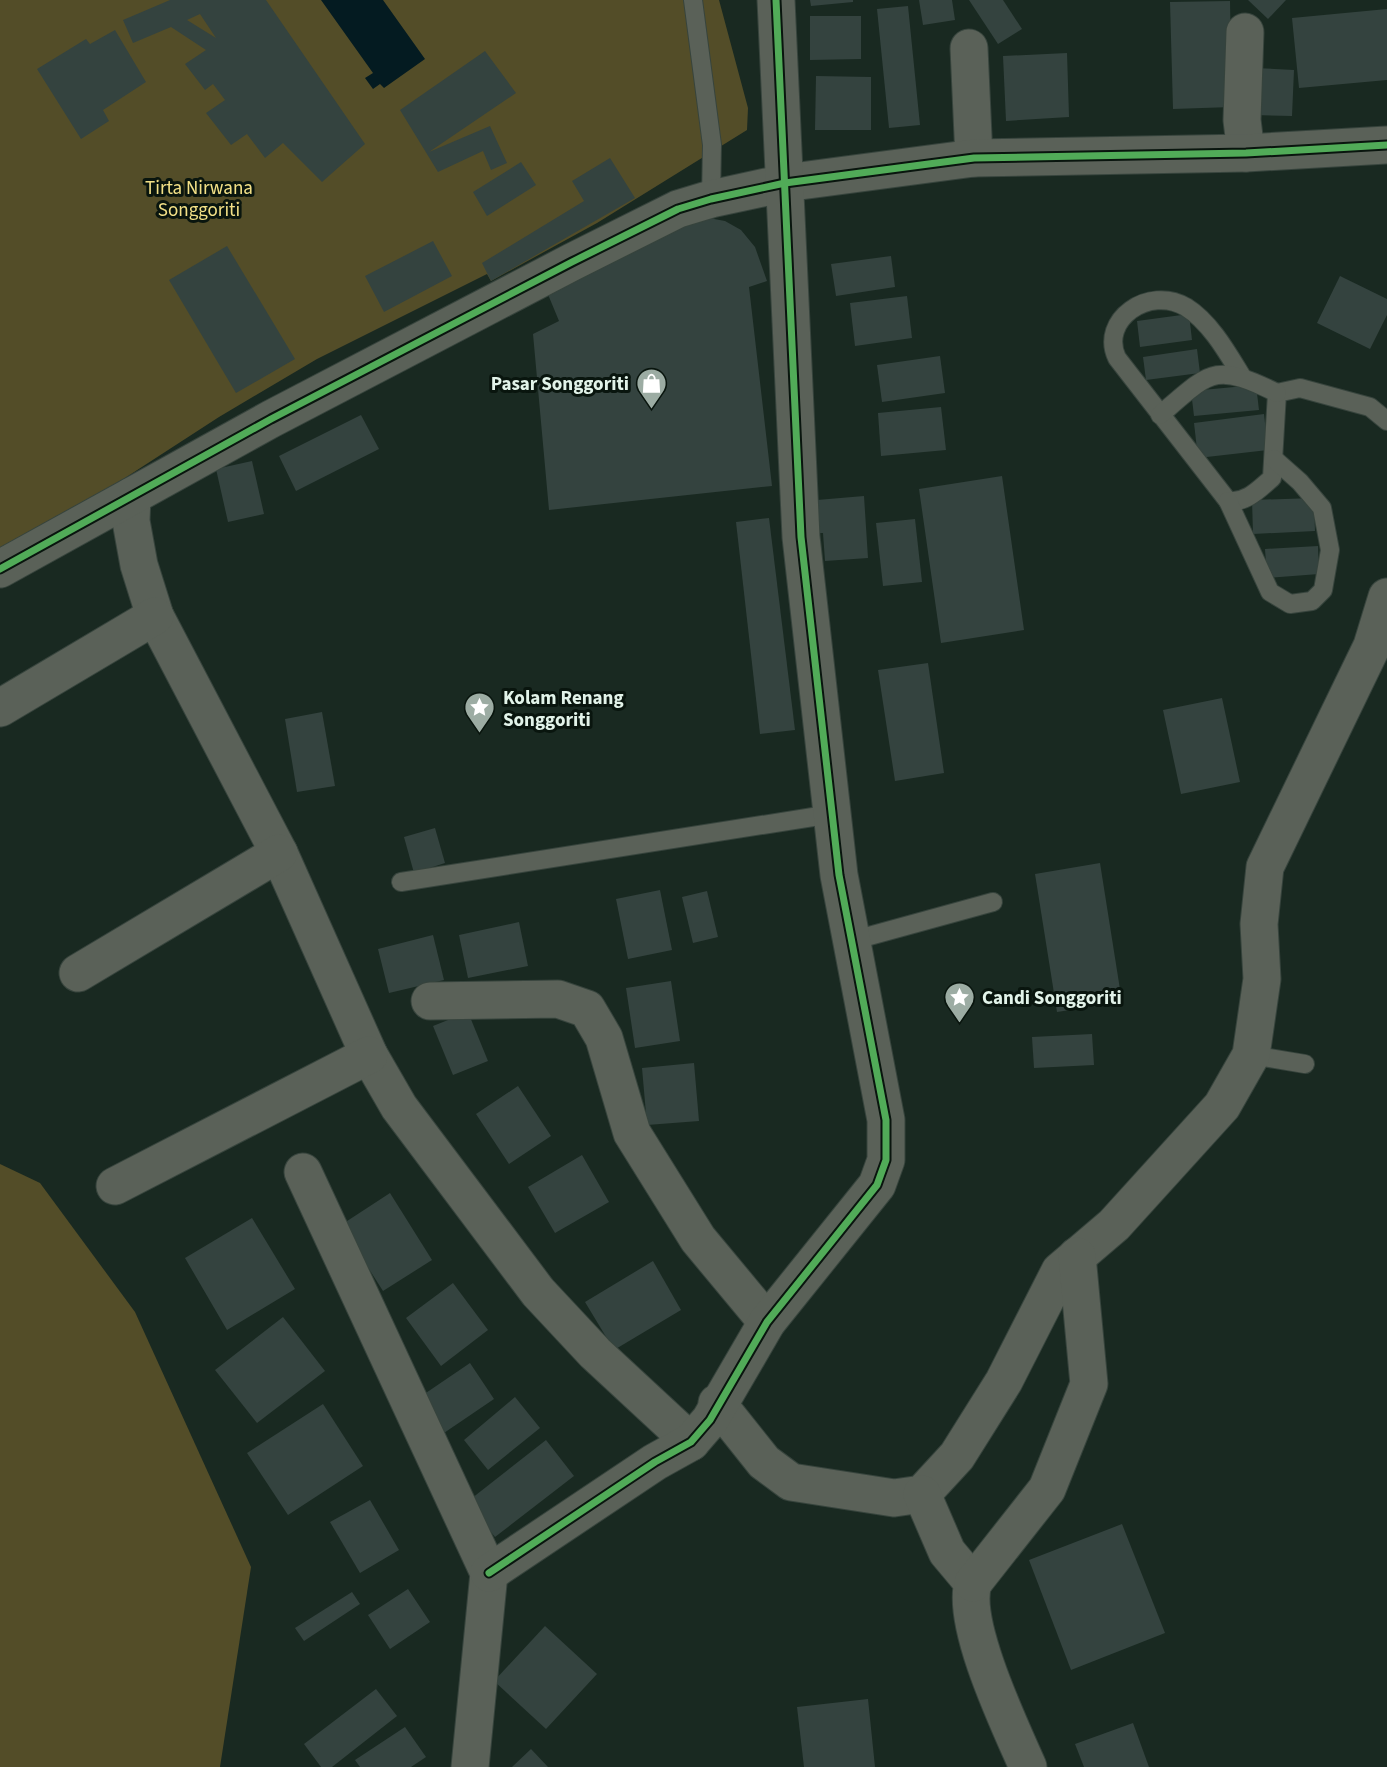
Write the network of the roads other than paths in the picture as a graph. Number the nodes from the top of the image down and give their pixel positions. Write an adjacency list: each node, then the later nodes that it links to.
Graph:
1 (693, 0): 9 (lane)
2 (776, 0): 8 (street)
3 (1245, 32): 6 (street)
4 (969, 48): 7 (street)
5 (1387, 145): 6 (street)
6 (1246, 153): 7 (street)
7 (974, 158): 8 (street)
8 (785, 183): 9 (street); 21 (street)
9 (711, 199): 15 (street)
10 (1241, 375): 11 (lane); 12 (lane); 12 (lane)
11 (1277, 393): 13 (lane); 14 (lane)
12 (1160, 415): 16 (lane)
13 (1387, 421)
14 (1274, 459): 16 (lane); 16 (lane)
15 (132, 496): 17 (street); 19 (street)
16 (1228, 500)
17 (0, 569)
18 (1387, 597): 29 (street)
19 (155, 616): 20 (street); 22 (street)
20 (0, 708)
21 (832, 814): 23 (lane); 25 (street)
22 (279, 853): 26 (street); 28 (street)
23 (401, 882)
24 (993, 902): 25 (lane)
25 (851, 941): 34 (street)
26 (78, 972)
27 (430, 1002): 34 (street)
28 (369, 1055): 32 (street); 36 (street)
29 (1251, 1055): 30 (lane); 33 (street)
30 (1305, 1064)
31 (303, 1172): 38 (street)
32 (115, 1186)
33 (1077, 1256): 37 (street); 39 (street)
34 (767, 1322): 35 (street)
35 (717, 1403): 36 (street); 37 (street)
36 (691, 1442): 38 (street)
37 (922, 1493): 39 (street)
38 (489, 1573): 40 (street)
39 (973, 1583): 41 (street)
40 (470, 1767)
41 (1028, 1767)

